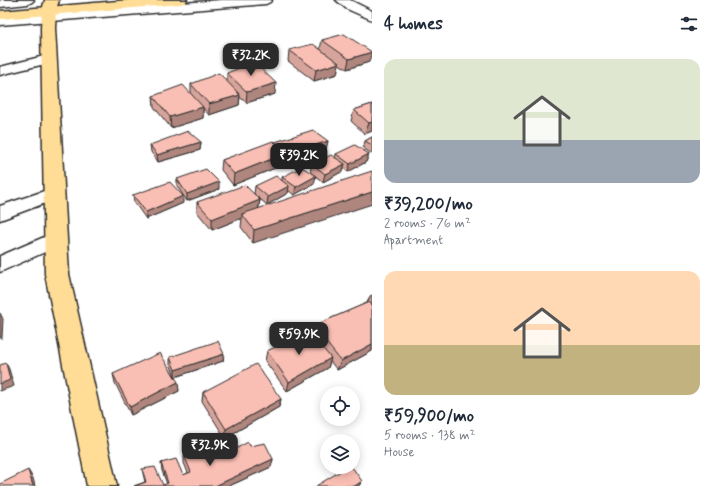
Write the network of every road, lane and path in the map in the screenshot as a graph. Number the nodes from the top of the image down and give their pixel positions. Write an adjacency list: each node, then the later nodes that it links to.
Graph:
1 (28, 0): 6 (street)
2 (82, 0): 7 (main road)
3 (180, 0): 7 (main road)
4 (266, 0): 7 (street)
5 (342, 0): 10 (street)
6 (0, 3)
7 (51, 7): 8 (main road); 9 (main road); 11 (street); 12 (main road)
8 (0, 8)
9 (0, 15)
10 (372, 16)
11 (0, 21)
12 (48, 59): 13 (street); 14 (main road)
13 (0, 71)
14 (54, 194): 15 (street); 16 (main road)
15 (0, 213)
16 (56, 239): 17 (street); 18 (main road)
17 (0, 264)
18 (102, 486)

